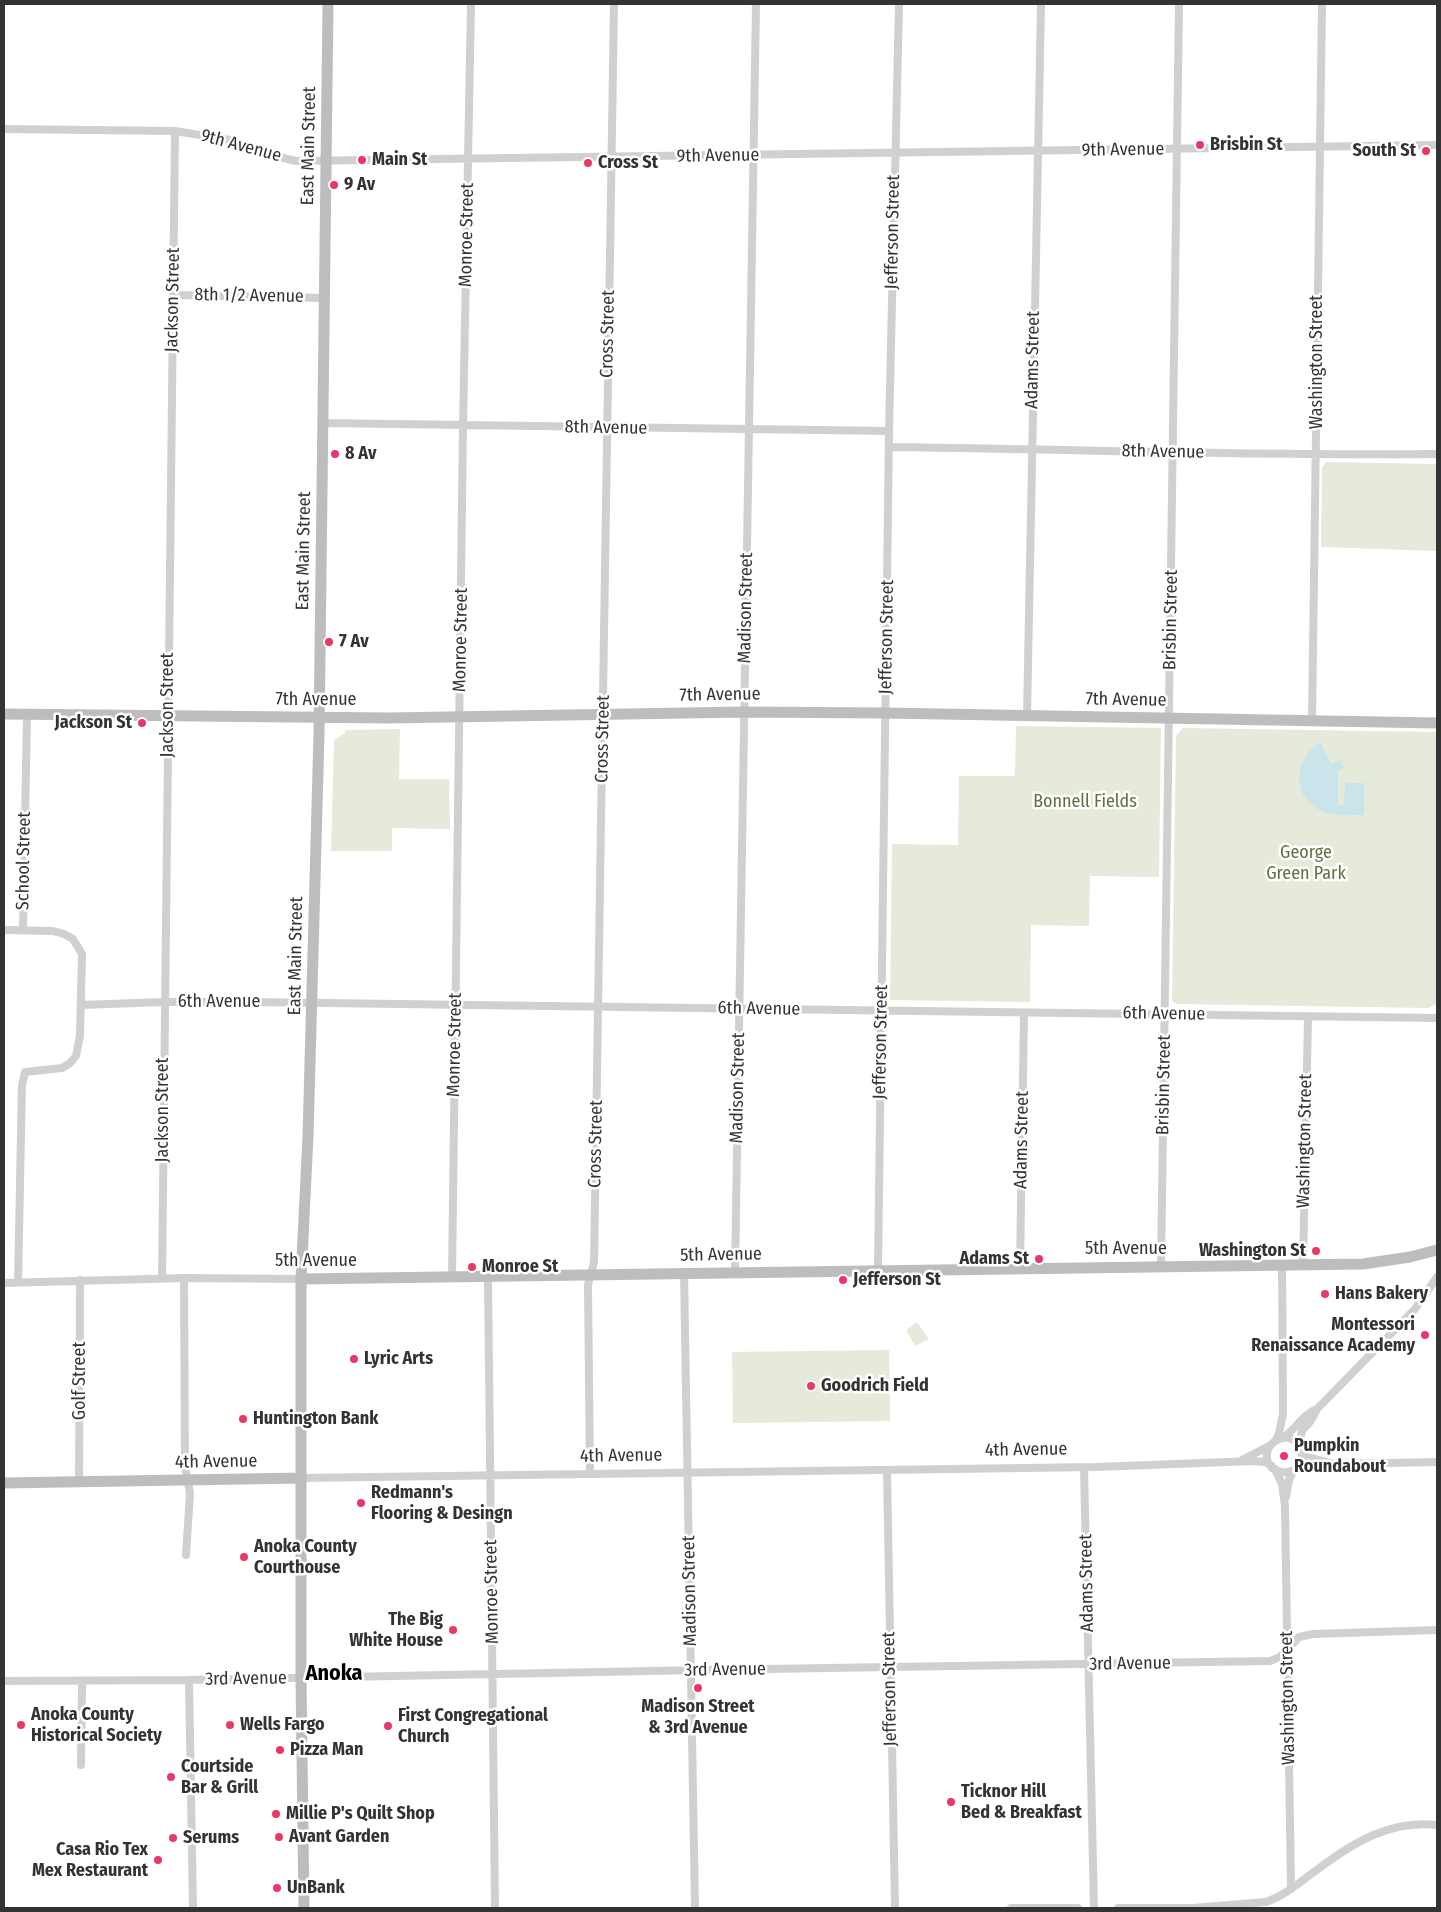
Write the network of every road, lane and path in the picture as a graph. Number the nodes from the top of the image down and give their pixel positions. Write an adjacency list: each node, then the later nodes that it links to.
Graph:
1 (328, 4): 19 (main road, East Main Street)
2 (471, 4): 18 (street, Monroe Street)
3 (614, 4): 17 (street, Cross Street)
4 (756, 4): 16 (street, Madison Street)
5 (899, 4): 15 (street, Jefferson Street)
6 (1041, 4): 14 (street, Adams Street)
7 (1178, 4): 13 (street, Brisbin Street)
8 (1322, 4): 12 (street, Washington Street)
9 (4, 129): 10 (street, 9th Avenue)
10 (175, 131): 19 (street, 9th Avenue); 20 (street, Jackson Street)
11 (1437, 145): 12 (street, 9th Avenue)
12 (1319, 146): 13 (street, 9th Avenue); 30 (street, Washington Street)
13 (1177, 150): 14 (street, 9th Avenue); 29 (street, Brisbin Street)
14 (1037, 151): 15 (street, 9th Avenue); 28 (street, Adams Street)
15 (895, 153): 16 (street, 9th Avenue); 26 (street, Jefferson Street)
16 (752, 156): 17 (street, 9th Avenue); 25 (street, Madison Street)
17 (612, 158): 18 (street, 9th Avenue); 24 (street, Cross Street)
18 (468, 160): 19 (street, 9th Avenue); 23 (street, Monroe Street)
19 (326, 161): 21 (main road, East Main Street)
20 (174, 295): 21 (street, 8th 1/2 Avenue); 37 (street, Jackson Street)
21 (325, 298): 22 (main road, East Main Street)
22 (322, 423): 23 (street, 8th Avenue); 39 (main road, East Main Street)
23 (463, 426): 24 (street, 8th Avenue); 40 (street, Monroe Street)
24 (606, 428): 25 (street, 8th Avenue); 36 (street, Cross Street)
25 (747, 430): 26 (street, 8th Avenue); 32 (street, Madison Street)
26 (889, 431): 27 (street, Jefferson Street)
27 (889, 447): 28 (street, 8th Avenue); 33 (street, Jefferson Street)
28 (1032, 448): 29 (street, 8th Avenue); 38 (street, Adams Street)
29 (1173, 452): 30 (street, 8th Avenue); 41 (street, Brisbin Street)
30 (1317, 454): 31 (street, 8th Avenue); 42 (street, Washington Street)
31 (1437, 454)
32 (745, 712): 33 (main road, 7th Avenue); 36 (main road, 7th Avenue); 51 (street, Madison Street)
33 (886, 713): 38 (main road, 7th Avenue); 52 (street, Jefferson Street)
34 (4, 714): 35 (main road, 7th Avenue)
35 (27, 714): 37 (main road, 7th Avenue); 45 (street, School Street)
36 (603, 714): 40 (main road, 7th Avenue); 50 (street, Cross Street)
37 (169, 716): 39 (main road, 7th Avenue); 46 (street, Jackson Street)
38 (1027, 716): 41 (main road, 7th Avenue)
39 (319, 717): 40 (main road, 7th Avenue); 47 (main road, East Main Street)
40 (460, 717): 49 (street, Monroe Street)
41 (1169, 719): 42 (main road, 7th Avenue); 54 (street, Brisbin Street)
42 (1312, 720): 43 (main road, 7th Avenue)
43 (1437, 723)
44 (4, 930): 45 (street)
45 (23, 930): 48 (street, School Street)
46 (164, 1002): 47 (street, 6th Avenue); 48 (street, 6th Avenue); 70 (street, Jackson Street)
47 (312, 1004): 49 (street, 6th Avenue); 71 (main road, East Main Street)
48 (81, 1005): 73 (street, School Street)
49 (456, 1006): 50 (street, 6th Avenue); 67 (street, Monroe Street)
50 (598, 1007): 51 (street, 6th Avenue); 65 (street, Cross Street)
51 (739, 1009): 52 (street, 6th Avenue); 63 (street, Madison Street)
52 (881, 1012): 53 (street, 6th Avenue); 62 (street, Jefferson Street)
53 (1024, 1013): 54 (street, 6th Avenue); 61 (street, Adams Street)
54 (1166, 1014): 55 (street, 6th Avenue); 60 (street, Brisbin Street)
55 (1308, 1017): 56 (street, 6th Avenue); 58 (street, Washington Street)
56 (1437, 1018)
57 (1437, 1250): 58 (main road, 5th Avenue)
58 (1303, 1264): 59 (main road, 5th Avenue)
59 (1282, 1265): 60 (main road, 5th Avenue); 77 (street)
60 (1161, 1267): 61 (main road, 5th Avenue)
61 (1020, 1268): 62 (main road, 5th Avenue)
62 (878, 1269): 63 (main road, 5th Avenue)
63 (735, 1272): 64 (main road, 5th Avenue)
64 (684, 1273): 65 (main road, 5th Avenue); 86 (street, Madison Street)
65 (591, 1274): 66 (main road, 5th Avenue); 87 (street, Cross Street)
66 (488, 1276): 67 (main road, 5th Avenue); 88 (street, Monroe Street)
67 (452, 1277): 71 (main road, 5th Avenue)
68 (1437, 1277): 75 (street)
69 (184, 1278): 70 (street, 5th Avenue); 71 (street, 5th Avenue); 90 (street)
70 (162, 1279): 72 (street, 5th Avenue)
71 (301, 1279): 89 (main road, East Main Street)
72 (80, 1280): 73 (street, 5th Avenue); 92 (street, Golf Street)
73 (18, 1282): 74 (street, 5th Avenue)
74 (4, 1283)
75 (1317, 1409): 76 (street); 78 (street)
76 (1284, 1437): 77 (street); 78 (street)
77 (1273, 1442): 79 (street, 4th Avenue); 83 (street)
78 (1302, 1450): 81 (street); 84 (street)
79 (1238, 1462): 82 (street, 4th Avenue); 83 (street, 4th Avenue)
80 (1437, 1462): 81 (street)
81 (1334, 1464): 84 (street)
82 (1084, 1467): 85 (street, 4th Avenue); 97 (street, Adams Street)
83 (1273, 1467): 84 (street); 93 (street, Washington Street)
84 (1295, 1469): 93 (street, Washington Street)
85 (887, 1470): 86 (street, 4th Avenue); 98 (street, Jefferson Street)
86 (688, 1473): 87 (street, 4th Avenue); 99 (street, Madison Street)
87 (590, 1474): 88 (street, 4th Avenue)
88 (491, 1476): 89 (street, 4th Avenue); 100 (street, Monroe Street)
89 (301, 1478): 90 (main road, 4th Avenue); 101 (main road, East Main Street)
90 (186, 1480): 92 (main road, 4th Avenue); 94 (street)
91 (4, 1482): 92 (main road, 4th Avenue)
92 (79, 1482)
93 (1285, 1506): 96 (street, Washington Street)
94 (186, 1555)
95 (1437, 1630): 96 (street, 3rd Avenue)
96 (1287, 1650): 97 (street, 3rd Avenue); 107 (street, Washington Street)
97 (1088, 1665): 98 (street, 3rd Avenue); 116 (street, Adams Street)
98 (890, 1667): 99 (street, 3rd Avenue); 112 (street, Jefferson Street)
99 (692, 1670): 100 (street, 3rd Avenue); 111 (street, Madison Street)
100 (493, 1675): 101 (street, 3rd Avenue); 110 (street, Monroe Street)
101 (301, 1678): 102 (street, 3rd Avenue); 109 (main road, East Main Street)
102 (189, 1680): 104 (street, 3rd Avenue); 108 (street)
103 (4, 1681): 104 (street, 3rd Avenue)
104 (82, 1682): 105 (street)
105 (81, 1765)
106 (1437, 1825): 107 (street)
107 (1291, 1889): 117 (street)
108 (193, 1908)
109 (304, 1908)
110 (496, 1908)
111 (695, 1908)
112 (895, 1908)
113 (1011, 1908): 114 (street)
114 (1045, 1908): 115 (street)
115 (1078, 1908)
116 (1094, 1908)
117 (1118, 1908)

